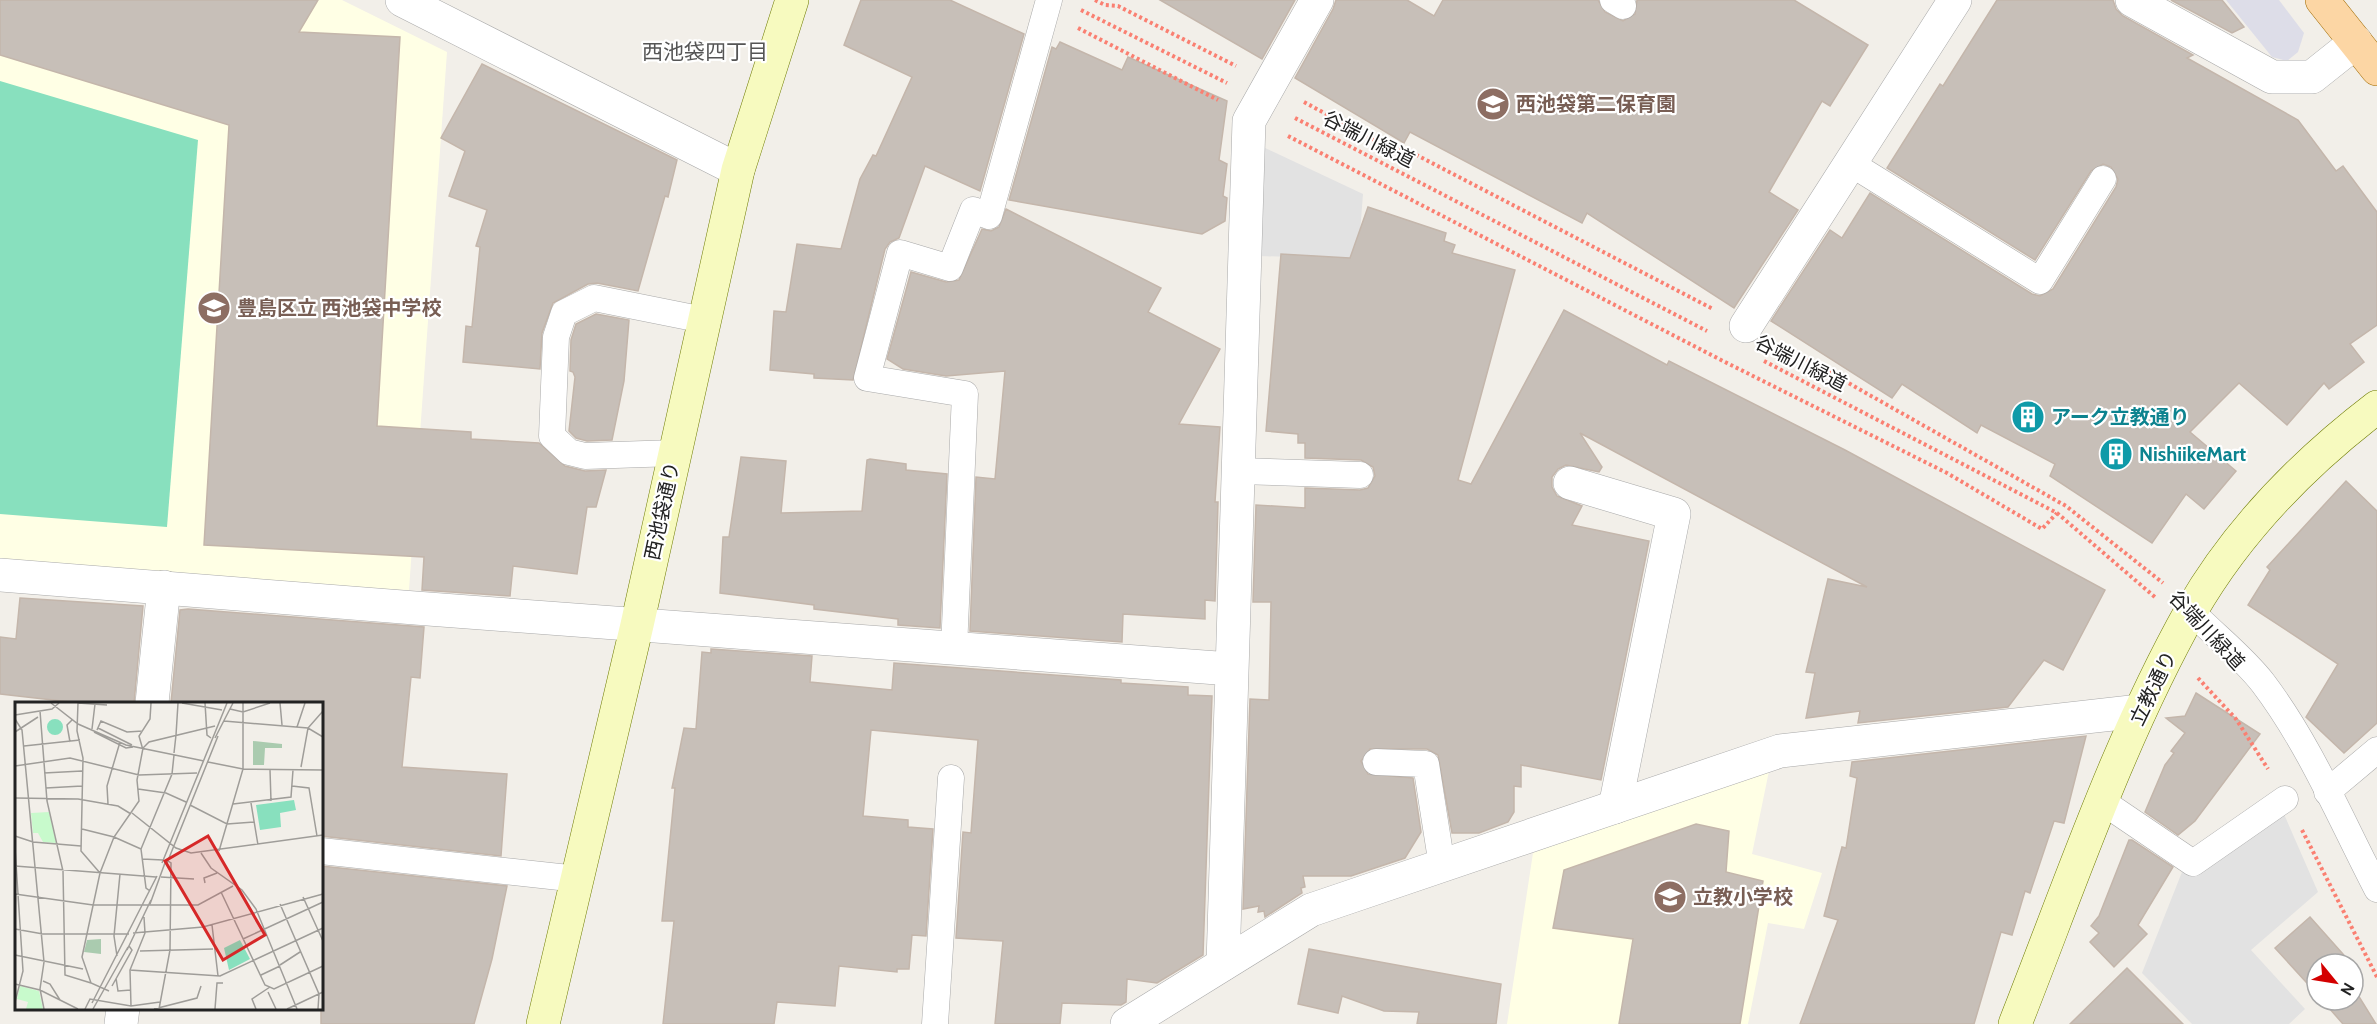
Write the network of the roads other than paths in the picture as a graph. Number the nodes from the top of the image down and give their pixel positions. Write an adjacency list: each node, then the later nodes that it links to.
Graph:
1 (402, 0): 11 (street)
2 (792, 0): 11 (main road, 西池袋通り)
3 (1317, 0): 17 (street)
4 (1955, 0): 10 (street)
5 (2132, 0): 8 (street)
6 (2322, 0): 8 (main road)
7 (1055, 6): 24 (lane)
8 (2356, 42): 9 (main road)
9 (2377, 69)
10 (1850, 163): 12 (lane); 14 (street)
11 (738, 170): 13 (main road, 西池袋通り)
12 (2103, 179)
13 (705, 320): 16 (main road, 西池袋通り); 16 (lane)
14 (1732, 331)
15 (2377, 407): 22 (main road, 立教通り)
16 (675, 453): 23 (main road, 西池袋通り)
17 (1238, 471): 18 (lane); 25 (street)
18 (1360, 475)
19 (1570, 483): 34 (street)
20 (0, 575): 21 (street)
21 (164, 587): 23 (street); 26 (street)
22 (2188, 618): 27 (main road, 立教通り); 31 (lane)
23 (637, 625): 24 (street); 37 (main road, 西池袋通り)
24 (954, 649): 25 (street)
25 (1232, 669): 39 (street)
26 (152, 702)
27 (2140, 711): 33 (main road, 立教通り); 34 (street)
28 (2377, 750): 31 (lane)
29 (1376, 762): 36 (lane)
30 (951, 778): 43 (lane)
31 (2327, 792): 38 (lane)
32 (2285, 799): 33 (lane)
33 (2103, 802): 45 (main road, 立教通り)
34 (1615, 807): 36 (street)
35 (322, 851): 37 (lane)
36 (1442, 866): 39 (street)
37 (578, 879): 42 (main road, 西池袋通り)
38 (2377, 888)
39 (1223, 964): 44 (street)
40 (123, 1009): 41 (street)
41 (121, 1024)
42 (543, 1024)
43 (935, 1024)
44 (1127, 1024)
45 (2015, 1024)

